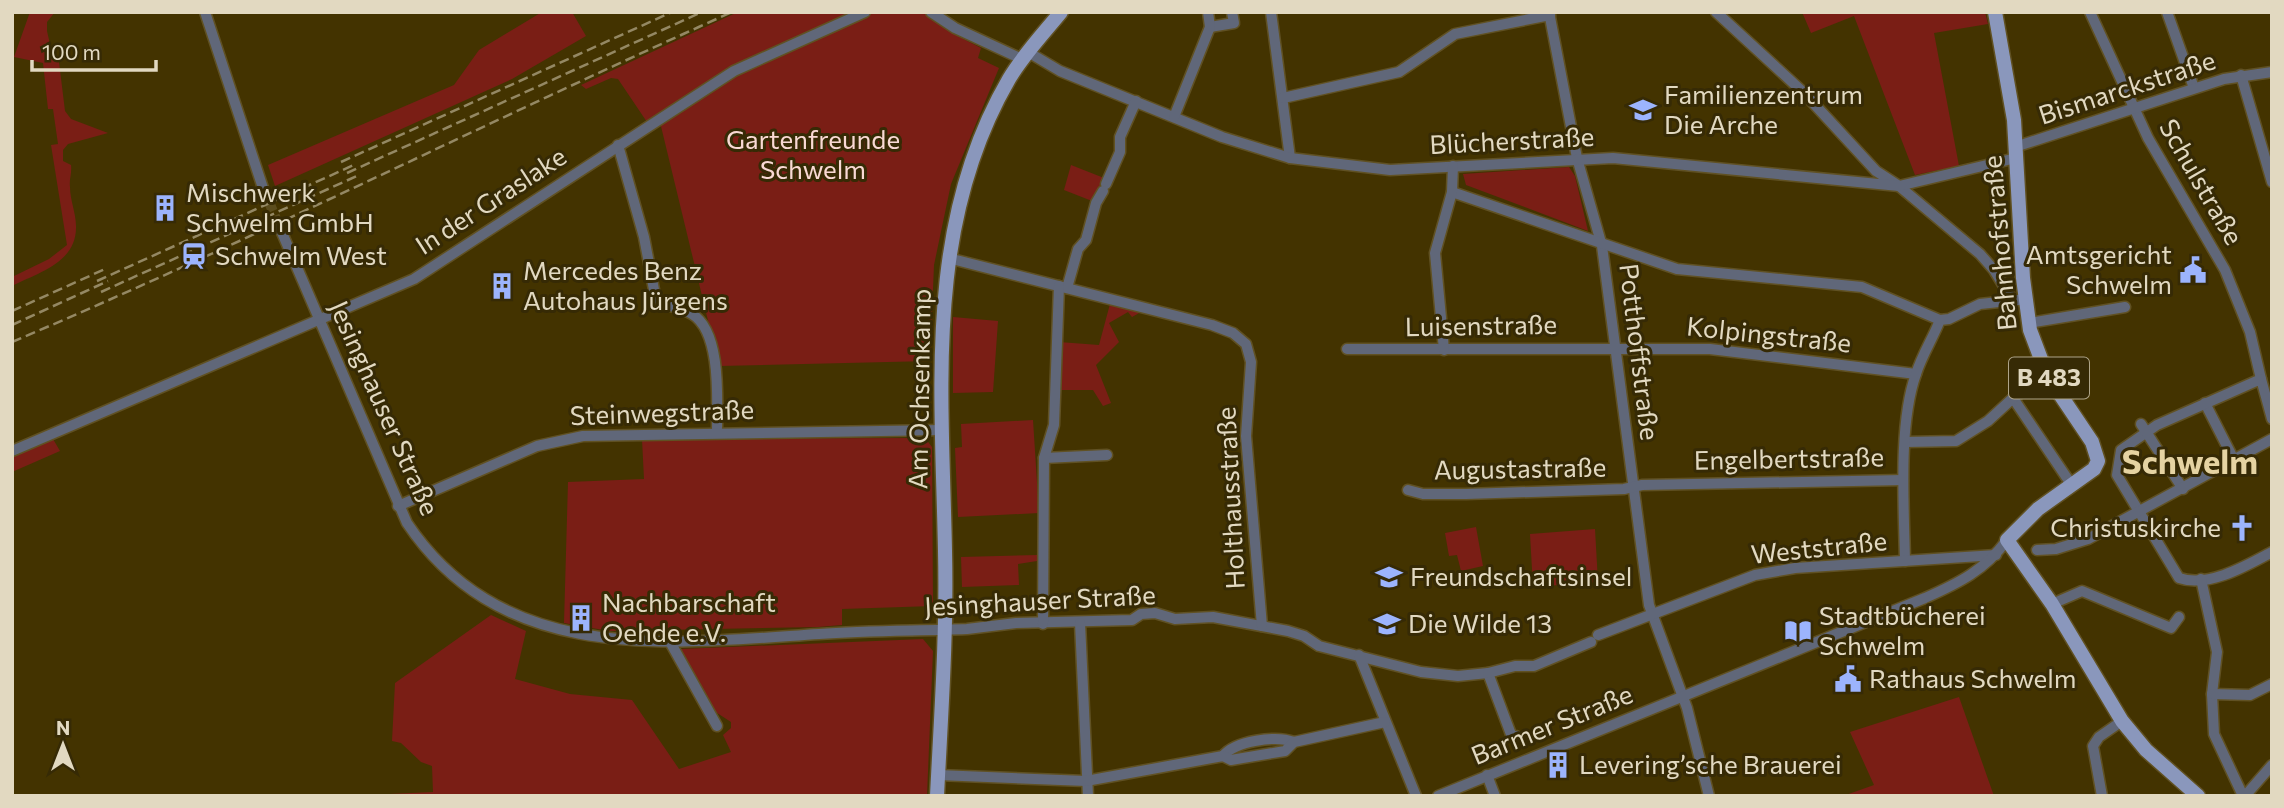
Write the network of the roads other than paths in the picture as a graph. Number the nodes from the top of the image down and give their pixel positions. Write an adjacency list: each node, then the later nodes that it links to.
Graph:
1 (205, 12): 29 (street)
2 (865, 12): 22 (street, In der Graslake)
3 (931, 12): 14 (street, Blücherstraße)
4 (1061, 12): 14 (main road, Am Ochsenkamp)
5 (1208, 12): 13 (street)
6 (1232, 12): 13 (street)
7 (1271, 12): 18 (street)
8 (1716, 12): 28 (street)
9 (1995, 12): 23 (main road, Bahnhofstraße / B 483)
10 (2090, 12): 20 (street, Schulstraße)
11 (2167, 12): 17 (street)
12 (1550, 14): 18 (street); 25 (street, Potthoffstraße)
13 (1210, 27): 21 (street)
14 (1025, 56): 19 (street, Blücherstraße); 33 (main road, Am Ochsenkamp)
15 (2272, 72): 16 (street, Bismarckstraße)
16 (2247, 74): 17 (street, Bismarckstraße); 27 (street)
17 (2194, 88): 20 (street, Bismarckstraße)
18 (1283, 98): 24 (street)
19 (1136, 101): 21 (street, Blücherstraße); 34 (street)
20 (2134, 109): 23 (street, Bismarckstraße); 45 (street, Schulstraße)
21 (1174, 117): 24 (street, Blücherstraße)
22 (618, 145): 37 (street, In der Graslake); 51 (street)
23 (2015, 152): 28 (street, Blücherstraße); 35 (main road, Bahnhofstraße / B 483)
24 (1290, 158): 26 (street, Blücherstraße)
25 (1577, 159): 26 (street, Blücherstraße); 28 (street, Blücherstraße); 32 (street, Potthoffstraße)
26 (1453, 166): 30 (street)
27 (2272, 183)
28 (1899, 186): 35 (street)
29 (263, 188)
30 (1452, 192): 32 (street); 42 (street)
31 (280, 228): 37 (street, Jesinghauser Straße)
32 (1602, 246): 38 (street); 40 (street, Potthoffstraße)
33 (948, 258): 34 (street); 50 (main road, Am Ochsenkamp)
34 (1063, 287): 56 (street); 78 (street, Holthausstraße)
35 (2019, 300): 38 (street); 39 (main road, Bahnhofstraße / B 483)
36 (2125, 307): 39 (street)
37 (320, 319): 54 (street, In der Graslake); 65 (street, Jesinghauser Straße)
38 (1940, 320): 43 (street)
39 (2029, 323): 44 (main road, Bahnhofstraße / B 483)
40 (1617, 347): 42 (street, Luisenstraße); 43 (street, Kolpingstraße); 62 (street, Potthoffstraße)
41 (1347, 349): 42 (street, Luisenstraße)
42 (1444, 350)
43 (1916, 374): 53 (street)
44 (2048, 375): 46 (street); 58 (main road, Bahnhofstraße / B 483)
45 (2266, 386): 47 (street); 48 (street, Schulstraße)
46 (2013, 398): 53 (street); 61 (street)
47 (2205, 403): 49 (street); 57 (street)
48 (2272, 419)
49 (2144, 428): 59 (street); 63 (street)
50 (941, 430): 51 (street, Steinwegstraße); 79 (main road, Am Ochsenkamp)
51 (717, 433): 65 (street, Steinwegstraße)
52 (2272, 439): 57 (street)
53 (1906, 442): 60 (street)
54 (12, 452)
55 (1107, 456): 56 (street)
56 (1044, 458): 77 (street)
57 (2233, 458): 63 (street)
58 (2098, 460): 59 (street); 61 (main road)
59 (2118, 463): 66 (street)
60 (1903, 480): 62 (street, Engelbertstraße); 71 (street)
61 (2071, 484): 67 (main road)
62 (1633, 487): 64 (street, Augustastraße); 74 (street, Potthoffstraße)
63 (2183, 489): 66 (street)
64 (1408, 490)
65 (398, 506): 80 (street, Jesinghauser Straße)
66 (2141, 512): 68 (street); 72 (street)
67 (2007, 540): 70 (street, Barmer Straße); 73 (main road)
68 (2037, 550)
69 (2272, 552): 72 (street)
70 (1996, 555): 71 (street, Weststraße); 85 (street, Barmer Straße)
71 (1905, 561): 74 (street, Weststraße)
72 (2206, 578): 84 (street)
73 (2052, 604): 75 (street); 86 (main road)
74 (1653, 612): 82 (street, Jesinghauser Straße); 85 (street, Potthoffstraße)
75 (2179, 617)
76 (1080, 623): 77 (street, Jesinghauser Straße); 78 (street, Jesinghauser Straße); 93 (street)
77 (1042, 624): 79 (street, Jesinghauser Straße)
78 (1262, 626): 81 (street, Jesinghauser Straße)
79 (945, 629): 80 (street, Jesinghauser Straße); 91 (main road, Am Ochsenkamp)
80 (669, 640): 88 (street)
81 (1359, 655): 82 (street, Jesinghauser Straße); 87 (street)
82 (1488, 673): 89 (street)
83 (2272, 684): 84 (street)
84 (2212, 694): 102 (street)
85 (1683, 696): 92 (street, Barmer Straße); 99 (street, Potthoffstraße)
86 (2122, 721): 100 (street); 101 (main road)
87 (1385, 722): 93 (street); 96 (street)
88 (717, 726)
89 (1516, 736)
90 (2272, 765): 102 (street)
91 (938, 775): 93 (street); 94 (main road, Am Ochsenkamp)
92 (1486, 775): 97 (street, Barmer Straße); 98 (street)
93 (1086, 781): 95 (street)
94 (937, 796)
95 (1088, 796)
96 (1416, 796)
97 (1438, 796)
98 (1495, 796)
99 (1709, 796)
100 (2102, 796)
101 (2198, 796)
102 (2244, 796)

